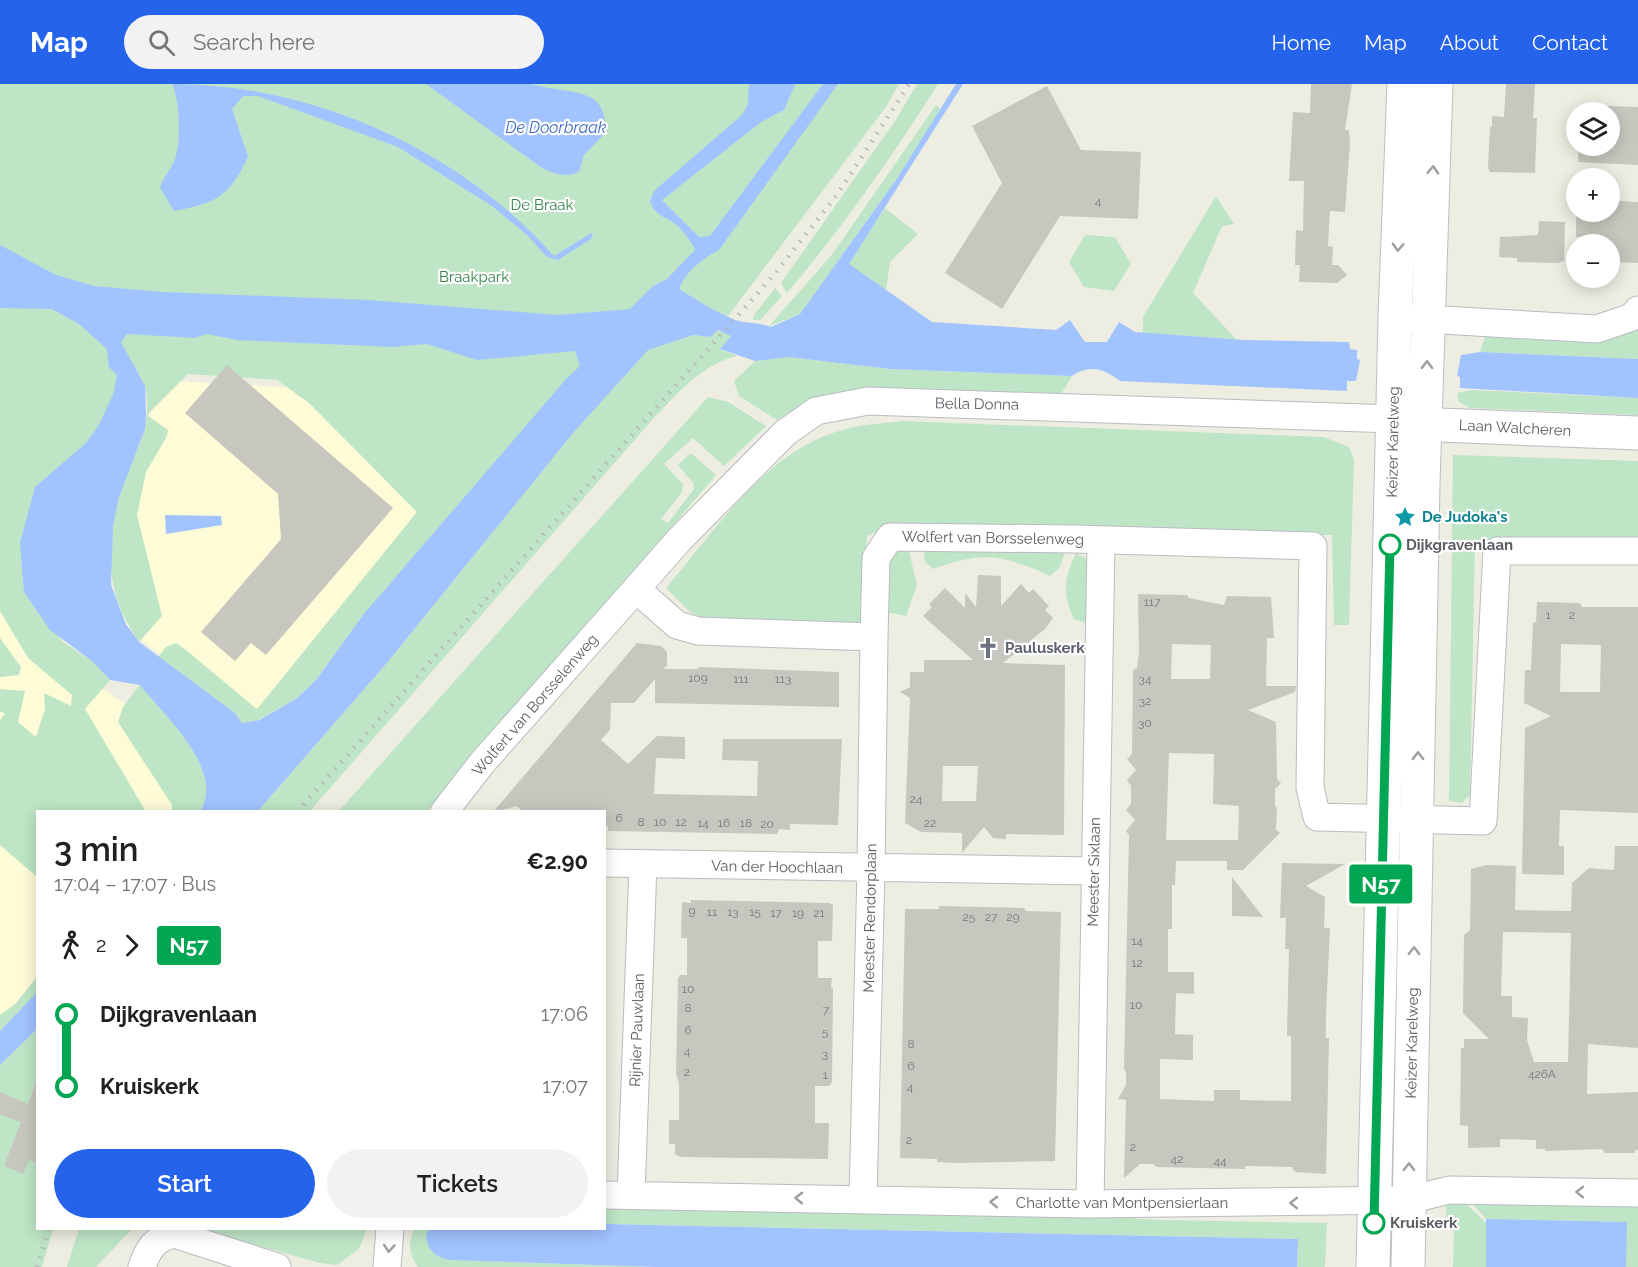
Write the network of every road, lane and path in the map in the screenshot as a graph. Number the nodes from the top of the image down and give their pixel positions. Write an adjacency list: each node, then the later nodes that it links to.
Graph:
1 (1404, 84): 4 (main road, Keizer Karelweg, one-way to 4)
2 (1436, 84): 5 (main road, Keizer Karelweg, one-way to 2)
3 (1638, 310): 5 (street)
4 (1395, 317): 5 (street); 6 (main road, Keizer Karelweg)
5 (1428, 321): 7 (main road, Keizer Karelweg, one-way to 5)
6 (1393, 419): 7 (main road, Laan Walcheren); 11 (street, Bella Donna); 14 (main road, Keizer Karelweg)
7 (1425, 423): 8 (main road, Laan Walcheren); 15 (main road, Keizer Karelweg, one-way to 7)
8 (1638, 433)
9 (1101, 540): 12 (street, Wolfert van Borsselenweg); 14 (street, Wolfert van Borsselenweg); 19 (street, Meester Sixlaan)
10 (1638, 551): 15 (street)
11 (636, 589): 12 (street); 13 (street, Wolfert van Borsselenweg)
12 (874, 637): 18 (street, Meester Rendorplaan)
13 (452, 809)
14 (1382, 818): 15 (street); 25 (main road, Keizer Karelweg)
15 (1417, 820): 24 (main road, Keizer Karelweg, one-way to 15)
16 (606, 863): 17 (street, Van der Hoochlaan)
17 (643, 864): 18 (street, Van der Hoochlaan); 22 (street, Rijnier Pauwlaan)
18 (871, 869): 19 (street, Van der Hoochlaan); 23 (street, Meester Rendorplaan)
19 (1094, 871): 26 (street, Meester Sixlaan)
20 (1638, 1193): 24 (street, Charlotte van Montpensierlaan, one-way to 24)
21 (606, 1195): 22 (street, Charlotte van Montpensierlaan)
22 (631, 1195): 23 (street, Charlotte van Montpensierlaan, one-way to 22)
23 (862, 1198): 26 (street, Charlotte van Montpensierlaan, one-way to 23)
24 (1409, 1200): 25 (street, Charlotte van Montpensierlaan); 32 (main road, Keizer Karelweg)
25 (1374, 1201): 26 (street, Charlotte van Montpensierlaan, one-way to 26); 31 (main road, Keizer Karelweg)
26 (1090, 1204)
27 (390, 1230): 30 (street, one-way to 30)
28 (144, 1261): 29 (street)
29 (277, 1267)
30 (387, 1267)
31 (1373, 1267)
32 (1408, 1267)

